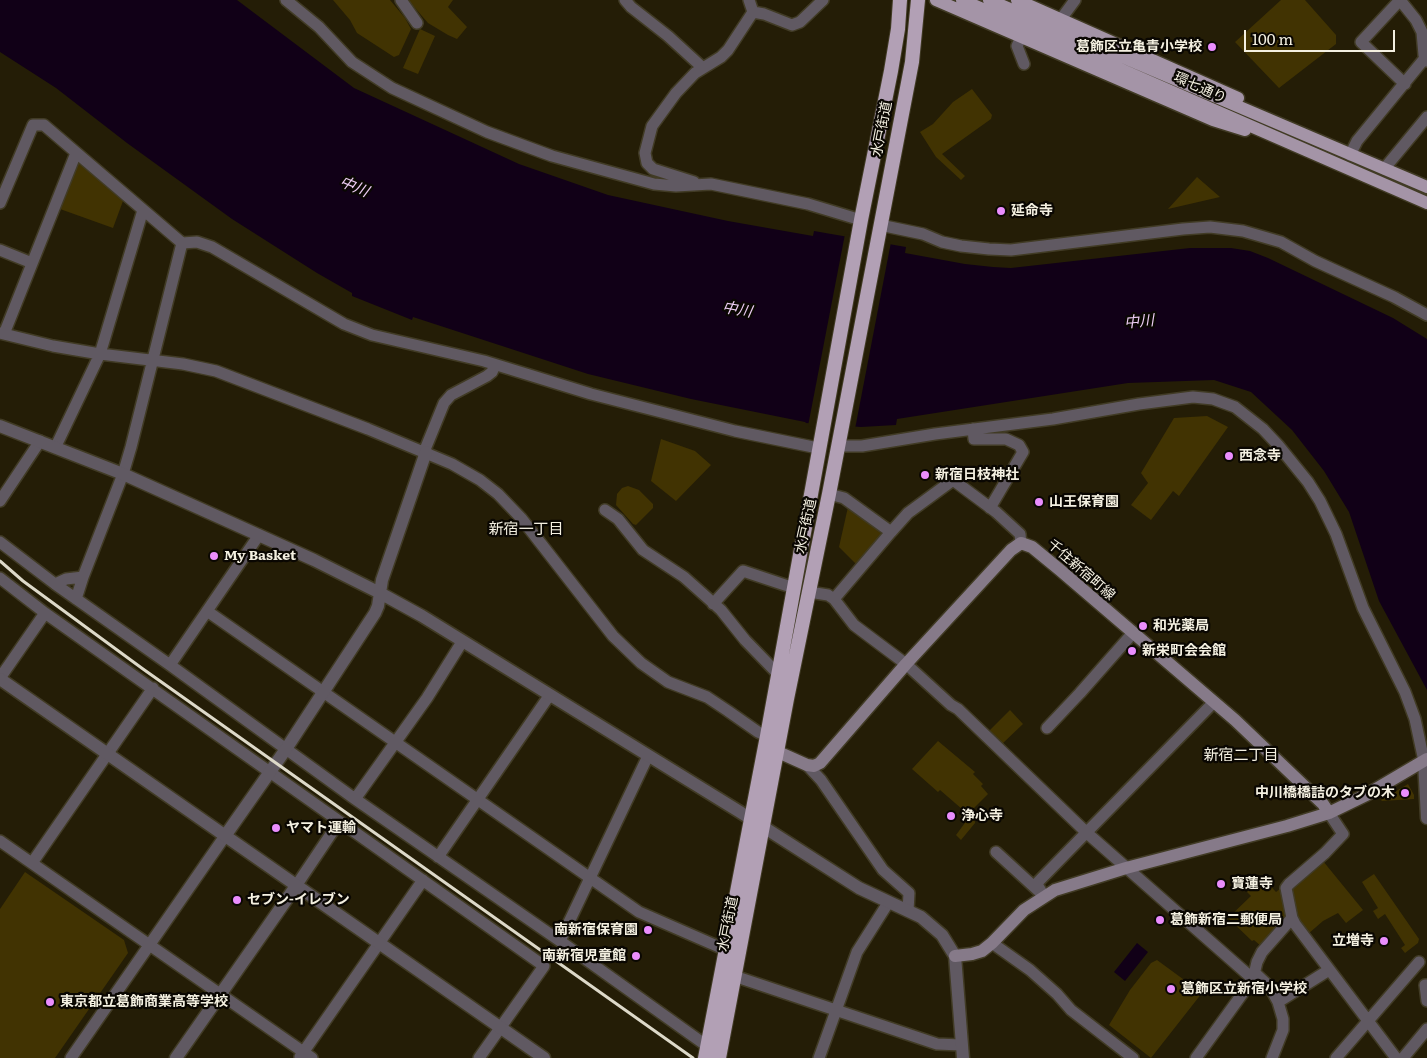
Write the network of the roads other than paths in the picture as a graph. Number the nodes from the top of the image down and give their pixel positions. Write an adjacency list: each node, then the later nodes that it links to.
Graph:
1 (286, 0): 30 (street)
2 (401, 0): 17 (street)
3 (626, 0): 22 (street)
4 (748, 0): 15 (street)
5 (823, 0): 15 (street)
6 (900, 0): 35 (highway, 水戸街道)
7 (918, 0): 36 (highway, 水戸街道)
8 (936, 0): 14 (main road)
9 (953, 0): 14 (main road)
10 (989, 0): 24 (main road, 環七通り)
11 (1017, 0): 16 (main road)
12 (1075, 0): 16 (street)
13 (1400, 0): 18 (street); 23 (street)
14 (962, 6): 19 (main road); 24 (main road, 環七通り)
15 (752, 12): 22 (street)
16 (1061, 19): 26 (main road)
17 (417, 22)
18 (1424, 30): 20 (street)
19 (1021, 37): 21 (street); 26 (main road)
20 (1426, 60): 23 (street)
21 (1024, 64)
22 (703, 68): 30 (street)
23 (1405, 84): 28 (street)
24 (1190, 93): 26 (main road, 環七通り)
25 (1427, 117): 29 (street)
26 (1280, 132): 28 (main road, 環七通り); 32 (main road, 環七通り)
27 (76, 153): 33 (street); 34 (street); 39 (street)
28 (1350, 154): 29 (main road, 環七通り)
29 (1384, 169): 31 (main road, 環七通り)
30 (700, 184): 35 (street)
31 (1427, 187)
32 (1427, 202)
33 (0, 203)
34 (143, 210): 37 (street); 42 (street)
35 (860, 226): 50 (highway, 水戸街道)
36 (879, 230): 40 (street); 47 (highway, 水戸街道)
37 (182, 243): 43 (street); 44 (street)
38 (0, 250): 39 (street)
39 (32, 263): 41 (street)
40 (1427, 315)
41 (2, 334): 42 (street)
42 (100, 354): 43 (street); 49 (street)
43 (152, 360): 51 (street); 52 (street)
44 (494, 365): 50 (street); 51 (street)
45 (0, 426): 48 (street)
46 (973, 429): 47 (street); 55 (street); 89 (street)
47 (840, 440): 53 (highway, 水戸街道)
48 (40, 441): 49 (street); 54 (street)
49 (56, 446): 52 (street)
50 (818, 448): 64 (highway, 水戸街道)
51 (425, 452): 66 (street); 83 (street)
52 (123, 474): 58 (street); 61 (street)
53 (830, 494): 57 (street); 65 (highway, 水戸街道)
54 (0, 501)
55 (990, 508): 57 (street); 60 (street)
56 (605, 510): 69 (street)
57 (891, 532): 68 (street)
58 (259, 535): 66 (street); 70 (street)
59 (0, 542): 63 (street)
60 (1021, 543): 72 (main road, 千住新宿町線); 74 (main road)
61 (83, 577): 63 (street); 67 (street)
62 (0, 578): 71 (street)
63 (55, 584): 67 (street)
64 (794, 588): 69 (street); 76 (highway, 水戸街道)
65 (809, 592): 68 (street); 86 (highway, 水戸街道)
66 (380, 593): 73 (street); 79 (street)
67 (76, 599): 75 (street)
68 (834, 599): 74 (street)
69 (713, 604): 76 (street)
70 (207, 611): 75 (street); 79 (street)
71 (45, 612): 77 (street); 78 (street)
72 (1132, 634): 81 (main road, 千住新宿町線); 82 (street)
73 (462, 642): 80 (street); 84 (street)
74 (906, 664): 90 (main road); 99 (street)
75 (170, 665): 85 (street)
76 (778, 674): 83 (highway, 水戸街道)
77 (0, 678): 87 (street)
78 (153, 688): 87 (street); 91 (street)
79 (323, 693): 84 (street); 85 (street)
80 (549, 696): 88 (street); 93 (street)
81 (1214, 702): 94 (main road, 千住新宿町線); 99 (street)
82 (1047, 728)
83 (767, 736): 96 (highway, 水戸街道)
84 (395, 742): 92 (street); 93 (street)
85 (286, 749): 91 (street); 92 (street)
86 (778, 752): 90 (main road); 98 (highway, 水戸街道)
87 (107, 754): 100 (street); 104 (street)
88 (648, 756): 96 (street); 106 (street)
89 (1425, 760): 94 (main road); 95 (street)
90 (807, 765): 111 (street)
91 (270, 772): 97 (street); 100 (street)
92 (355, 799): 103 (street)
93 (478, 800): 103 (street); 106 (street)
94 (1330, 813): 105 (main road); 112 (street)
95 (1427, 818)
96 (751, 819): 98 (street); 117 (highway, 水戸街道)
97 (339, 822): 107 (street); 108 (street)
98 (764, 828): 110 (street); 121 (highway, 水戸街道)
99 (1087, 833): 105 (street); 109 (street)
100 (225, 836): 108 (street); 116 (street)
101 (0, 841): 104 (street)
102 (996, 852): 109 (street)
103 (438, 858): 113 (street)
104 (32, 863): 116 (street)
105 (1126, 868): 109 (main road); 122 (street)
106 (590, 877): 113 (street); 117 (street)
107 (423, 880): 114 (street); 129 (street)
108 (296, 886): 114 (street); 124 (street)
109 (1044, 896): 115 (main road)
110 (888, 903): 111 (street); 127 (street)
111 (908, 911): 118 (street)
112 (1292, 918): 120 (street); 122 (street)
113 (560, 941): 133 (street)
114 (380, 943): 129 (street); 134 (street)
115 (992, 943): 118 (main road); 142 (street)
116 (149, 944): 124 (street); 135 (street)
117 (726, 950): 133 (highway, 水戸街道)
118 (955, 956): 132 (street)
119 (1419, 962): 128 (street)
120 (1329, 970): 126 (street); 128 (street)
121 (734, 976): 127 (street); 131 (highway, 水戸街道)
122 (1254, 976): 126 (street); 143 (street)
123 (1427, 985): 125 (street)
124 (220, 994): 134 (street); 136 (street)
125 (1427, 1001)
126 (1278, 1002): 144 (street)
127 (837, 1010): 132 (street); 140 (street)
128 (1368, 1021): 145 (street); 146 (street)
129 (500, 1028): 137 (street); 138 (street)
130 (1427, 1029): 147 (street)
131 (722, 1040): 133 (street); 139 (highway, 水戸街道)
132 (961, 1044): 141 (street)
133 (706, 1052)
134 (305, 1056)
135 (76, 1057)
136 (176, 1058)
137 (479, 1058)
138 (544, 1058)
139 (719, 1058)
140 (820, 1058)
141 (964, 1058)
142 (1133, 1058)
143 (1196, 1058)
144 (1272, 1058)
145 (1336, 1058)
146 (1396, 1058)
147 (1403, 1058)

